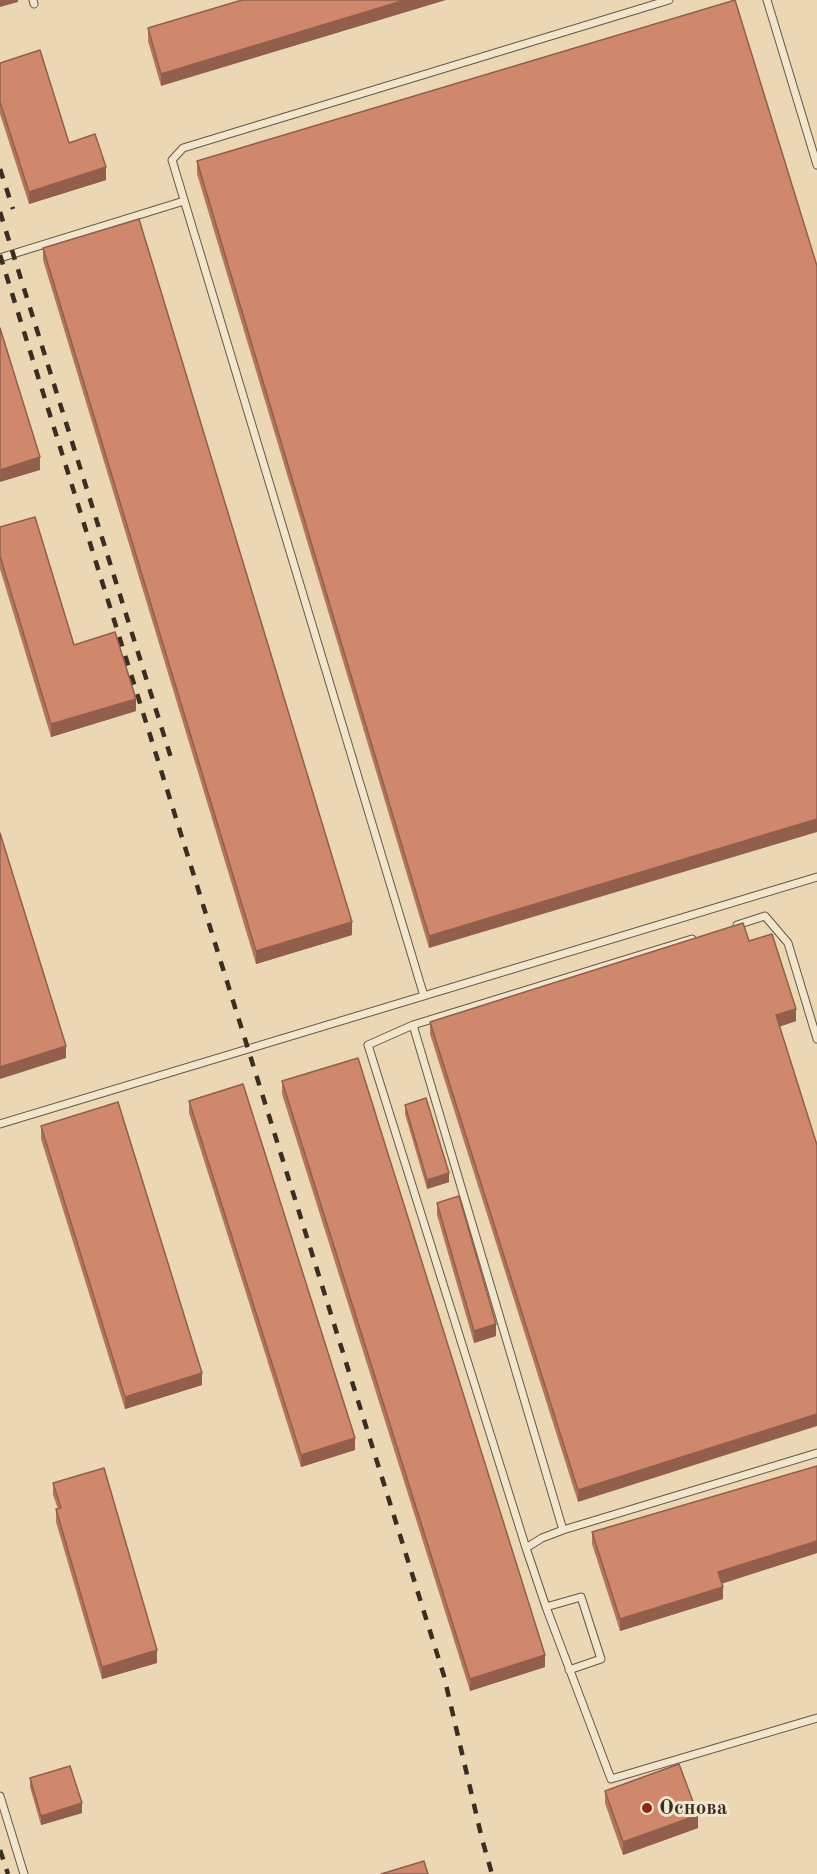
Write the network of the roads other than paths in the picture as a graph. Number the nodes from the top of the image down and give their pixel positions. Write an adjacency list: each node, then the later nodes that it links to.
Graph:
1 (669, 0): 4 (lane)
2 (767, 0): 3 (lane)
3 (817, 165)
4 (184, 201): 5 (lane); 9 (lane)
5 (0, 258)
6 (817, 877): 9 (lane)
7 (731, 927): 11 (lane)
8 (697, 937): 10 (lane)
9 (424, 996): 12 (lane)
10 (414, 1025): 14 (lane); 15 (lane)
11 (817, 1040)
12 (0, 1124)
13 (817, 1452): 14 (lane)
14 (563, 1530): 15 (lane)
15 (526, 1548): 16 (lane)
16 (546, 1607): 17 (lane); 17 (lane)
17 (569, 1670): 18 (lane)
18 (817, 1718)
19 (0, 1796): 20 (lane)
20 (24, 1874)

